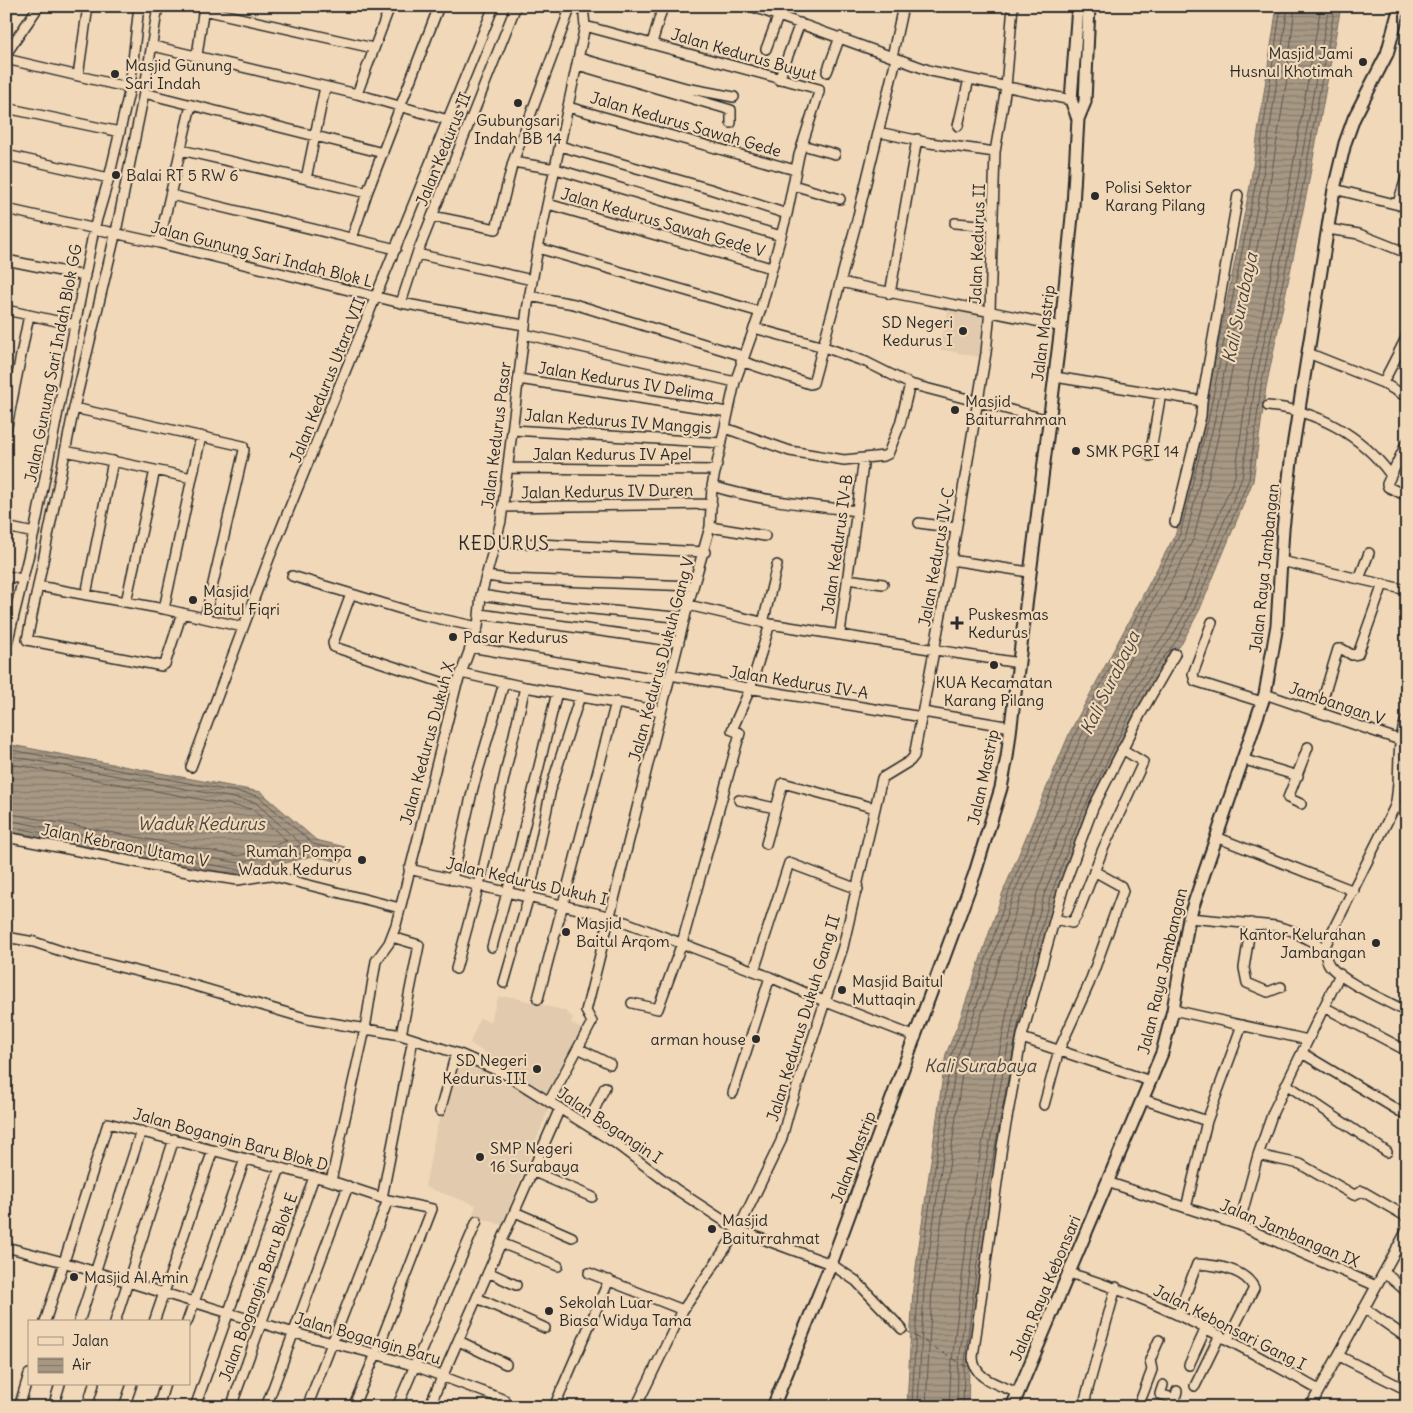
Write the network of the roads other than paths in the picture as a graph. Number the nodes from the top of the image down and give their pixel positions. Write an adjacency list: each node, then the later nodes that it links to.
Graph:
1 (39, 6): 27 (street)
2 (88, 6): 33 (street)
3 (139, 6): 38 (street, Jalan Gunung Sari Indah Blok GG)
4 (158, 6): 24 (street)
5 (390, 6): 25 (street)
6 (439, 6): 44 (street)
7 (494, 6): 48 (street, Jalan Kedurus Utara VII)
8 (516, 6): 78 (street, Jalan Kedurus II)
9 (571, 6): 62 (street)
10 (583, 6): 21 (street)
11 (663, 6): 23 (street)
12 (751, 6): 19 (street)
13 (903, 6): 29 (street)
14 (1013, 6): 37 (street, Jalan Kedurus II)
15 (1078, 6): 42 (main road, Jalan Mastrip)
16 (1089, 6): 47 (main road, Jalan Mastrip)
17 (1400, 6): 69 (main road, Jalan Raya Jambangan)
18 (204, 8): 25 (street); 28 (street)
19 (778, 17): 20 (street); 26 (street)
20 (800, 23): 22 (street); 35 (street)
21 (586, 26): 23 (street, Jalan Kedurus Buyut); 31 (street)
22 (840, 37): 29 (street); 32 (street)
23 (652, 43): 35 (street, Jalan Kedurus Buyut)
24 (153, 46): 28 (street); 39 (street)
25 (373, 48): 40 (street)
26 (766, 49)
27 (6, 54)
28 (197, 56): 36 (street)
29 (894, 58): 34 (street); 52 (street)
30 (6, 59): 33 (street)
31 (578, 61): 41 (street); 45 (street); 49 (street)
32 (828, 72)
33 (78, 76): 38 (street)
34 (969, 79): 37 (street); 50 (street)
35 (779, 80): 55 (street, Jalan Kedurus Buyut)
36 (325, 86): 40 (street); 53 (street)
37 (1006, 87): 42 (street); 58 (street, Jalan Kedurus II)
38 (130, 88): 51 (street, Jalan Gunung Sari Indah Blok GG)
39 (144, 93): 43 (street); 83 (street)
40 (357, 94): 44 (street)
41 (734, 97)
42 (1071, 100): 47 (main road, Jalan Mastrip)
43 (192, 105): 53 (street); 57 (street)
44 (401, 106): 48 (street); 59 (street)
45 (568, 107): 56 (street); 64 (street, Jalan Kedurus Sawah Gede)
46 (6, 108): 51 (street)
47 (1078, 119): 105 (main road, Jalan Mastrip)
48 (448, 120): 88 (street, Jalan Kedurus Utara VII)
49 (731, 123)
50 (958, 126)
51 (120, 132): 66 (street, Jalan Gunung Sari Indah Blok GG)
52 (878, 132): 54 (street); 95 (street)
53 (316, 136): 59 (street); 67 (street)
54 (917, 139): 58 (street); 96 (street)
55 (802, 145): 60 (street); 64 (street, Jalan Kedurus Buyut)
56 (560, 146): 63 (street); 77 (street)
57 (181, 150): 67 (street); 71 (street)
58 (995, 152): 80 (street, Jalan Kedurus II)
59 (383, 153): 70 (street)
60 (835, 154)
61 (6, 155): 66 (street)
62 (513, 162): 63 (street); 78 (street)
63 (556, 169): 74 (street); 84 (street)
64 (796, 170): 68 (street, Jalan Kedurus Buyut)
65 (1407, 175): 75 (street)
66 (109, 178): 81 (street, Jalan Gunung Sari Indah Blok GG)
67 (306, 179): 70 (street)
68 (793, 185): 73 (street); 77 (street, Jalan Kedurus Buyut)
69 (1334, 189): 75 (street); 82 (main road, Jalan Raya Jambangan)
70 (367, 192): 85 (street)
71 (171, 195): 85 (street); 86 (street)
72 (1238, 195): 120 (street)
73 (840, 199)
74 (548, 204): 87 (street); 92 (street, Jalan Kedurus Sawah Gede V)
75 (1402, 205)
76 (6, 209): 81 (street, Jalan Gunung Sari Indah Blok L)
77 (787, 214): 84 (street, Jalan Kedurus Buyut)
78 (432, 216): 89 (street, Jalan Kedurus II)
79 (955, 223): 80 (street)
80 (991, 223): 101 (street, Jalan Kedurus II)
81 (94, 229): 83 (street, Jalan Gunung Sari Indah Blok L); 93 (street, Jalan Gunung Sari Indah Blok GG)
82 (1328, 229): 90 (street); 110 (main road, Jalan Raya Jambangan)
83 (115, 234): 86 (street, Jalan Gunung Sari Indah Blok L); 122 (street)
84 (781, 236): 92 (street, Jalan Kedurus Buyut)
85 (352, 238): 88 (street)
86 (159, 243): 98 (street, Jalan Gunung Sari Indah Blok L)
87 (538, 248): 94 (street); 102 (street)
88 (396, 249): 98 (street, Jalan Kedurus Utara VII)
89 (417, 254): 94 (street); 99 (street, Jalan Kedurus II)
90 (1407, 254)
91 (6, 260): 93 (street)
92 (771, 268): 102 (street, Jalan Kedurus Buyut)
93 (85, 276): 104 (street, Jalan Gunung Sari Indah Blok GG)
94 (532, 280): 97 (street)
95 (841, 282): 96 (street); 109 (street)
96 (890, 294): 101 (street)
97 (529, 296): 107 (street); 111 (street)
98 (377, 297): 99 (street, Jalan Gunung Sari Indah Blok L); 183 (street, Jalan Kedurus Utara VII)
99 (400, 303): 107 (street, Jalan Gunung Sari Indah Blok L)
100 (6, 310): 103 (street)
101 (990, 310): 105 (street); 119 (street, Jalan Kedurus II)
102 (760, 312): 106 (street, Jalan Kedurus Dukuh Gang V)
103 (29, 315): 104 (street); 128 (street)
104 (76, 325): 151 (street, Jalan Gunung Sari Indah Blok GG)
105 (1061, 327): 112 (main road, Jalan Mastrip)
106 (754, 328): 109 (street); 111 (street, Jalan Kedurus Dukuh Gang V)
107 (524, 330): 113 (street, Jalan Kedurus Pasar); 114 (street, Jalan Gunung Sari Indah Blok L)
108 (1407, 336): 115 (street)
109 (824, 347): 111 (street); 116 (street)
110 (1308, 353): 115 (street); 123 (main road, Jalan Raya Jambangan)
111 (742, 358): 114 (street, Jalan Kedurus Dukuh Gang V)
112 (1055, 376): 117 (street); 125 (main road, Jalan Mastrip)
113 (519, 379): 124 (street, Jalan Kedurus IV Delima); 127 (street, Jalan Kedurus Pasar)
114 (735, 382): 124 (street, Jalan Kedurus Dukuh Gang V)
115 (1383, 383): 118 (street)
116 (910, 384): 119 (street); 134 (street)
117 (1161, 393): 120 (street); 133 (street)
118 (1407, 397)
119 (977, 401): 125 (street); 150 (street, Jalan Kedurus IV-C)
120 (1202, 401): 146 (street)
121 (1268, 406): 123 (street)
122 (74, 408): 129 (street); 132 (street)
123 (1299, 410): 139 (street); 157 (main road, Jalan Raya Jambangan)
124 (728, 412): 126 (street, Jalan Kedurus Dukuh Gang V)
125 (1049, 420): 159 (main road, Jalan Mastrip)
126 (725, 428): 131 (street, Jalan Kedurus Dukuh Gang V); 134 (street)
127 (513, 430): 131 (street, Jalan Kedurus IV Manggis); 136 (street, Jalan Kedurus Pasar)
128 (6, 431)
129 (201, 436): 140 (street); 179 (street)
130 (1407, 442): 139 (street)
131 (722, 443): 138 (street, Jalan Kedurus Dukuh Gang V)
132 (65, 451): 135 (street); 168 (street)
133 (1150, 456)
134 (864, 458): 145 (street, Jalan Kedurus IV-B)
135 (113, 461): 137 (street); 172 (street)
136 (508, 468): 138 (street, Jalan Kedurus IV Apel); 144 (street, Jalan Kedurus Pasar)
137 (155, 470): 140 (street); 174 (street)
138 (716, 470): 141 (street, Jalan Kedurus Dukuh Gang V)
139 (1390, 474): 142 (street)
140 (192, 478): 176 (street)
141 (712, 486): 143 (street, Jalan Kedurus Dukuh Gang V); 145 (street)
142 (1407, 496)
143 (712, 504): 144 (street, Jalan Kedurus IV Duren); 148 (street, Jalan Kedurus Dukuh Gang V)
144 (502, 507): 153 (street, Jalan Kedurus Pasar)
145 (857, 511): 164 (street, Jalan Kedurus IV-B)
146 (1175, 522)
147 (919, 523): 150 (street)
148 (710, 527): 152 (street); 154 (street, Jalan Kedurus Dukuh Gang V)
149 (6, 528): 151 (street)
150 (956, 528): 156 (street, Jalan Kedurus IV-C)
151 (34, 533): 163 (street, Jalan Gunung Sari Indah Blok GG)
152 (765, 536)
153 (495, 542): 154 (street); 162 (street, Jalan Kedurus Pasar)
154 (704, 552): 169 (street, Jalan Kedurus Dukuh Gang V)
155 (1369, 553): 165 (street)
156 (951, 560): 159 (street); 190 (street, Jalan Kedurus IV-C)
157 (1281, 561): 165 (street); 201 (main road, Jalan Raya Jambangan)
158 (777, 565): 182 (street)
159 (1030, 572): 192 (main road, Jalan Mastrip)
160 (6, 576): 163 (street)
161 (292, 576): 171 (street)
162 (486, 576): 169 (street); 173 (street, Jalan Kedurus Pasar)
163 (22, 579): 185 (street, Jalan Gunung Sari Indah Blok GG)
164 (847, 579): 166 (street); 186 (street, Jalan Kedurus IV-B)
165 (1359, 579): 167 (street)
166 (883, 584)
167 (1383, 584): 170 (street); 204 (street)
168 (38, 586): 172 (street); 177 (street)
169 (693, 586): 175 (street, Jalan Kedurus Dukuh Gang V)
170 (1407, 590)
171 (351, 594): 184 (street); 196 (street)
172 (86, 595): 174 (street)
173 (482, 595): 178 (street, Jalan Kedurus Pasar); 180 (street)
174 (126, 602): 176 (street)
175 (688, 605): 180 (street, Jalan Kedurus Dukuh Gang V); 182 (street, Jalan Kedurus IV-B)
176 (164, 609): 177 (street)
177 (182, 613): 179 (street)
178 (480, 614): 184 (street, Jalan Kedurus Pasar); 187 (street)
179 (205, 618): 183 (street)
180 (685, 618): 187 (street, Jalan Kedurus Dukuh Gang V)
181 (1212, 622): 201 (street, Jambangan V)
182 (767, 624): 186 (street, Jalan Kedurus IV-B); 198 (street)
183 (243, 627): 212 (street, Jalan Kedurus Utara VII)
184 (478, 627): 188 (street, Jalan Kedurus Dukuh X)
185 (8, 628): 189 (street, Jalan Gunung Sari Indah Blok GG)
186 (840, 634): 190 (street, Jalan Kedurus IV-B)
187 (679, 642): 194 (street, Jalan Kedurus Dukuh Gang V)
188 (470, 647): 193 (street, Jalan Kedurus Dukuh X); 194 (street, Jalan Kedurus IV-A)
189 (6, 648)
190 (935, 649): 192 (street, Jalan Kedurus IV-B); 205 (street, Jalan Kedurus IV-C)
191 (1175, 654): 210 (street)
192 (1019, 663): 207 (main road, Jalan Mastrip)
193 (461, 673): 195 (street); 196 (street, Jalan Kedurus Dukuh X)
194 (670, 678): 198 (street, Jalan Kedurus IV-A); 203 (street, Jalan Kedurus Dukuh Gang V)
195 (504, 683): 197 (street); 225 (street)
196 (456, 687): 223 (street, Jalan Kedurus Dukuh X)
197 (525, 688): 199 (street); 226 (street)
198 (750, 689): 205 (street, Jalan Kedurus IV-A); 239 (street)
199 (557, 692): 200 (street); 229 (street)
200 (580, 696): 202 (street); 230 (street)
201 (1264, 698): 204 (street, Jambangan V); 211 (main road, Jalan Raya Jambangan)
202 (616, 702): 203 (street); 231 (street)
203 (661, 711): 233 (street, Jalan Kedurus Dukuh Gang V)
204 (1319, 712): 208 (street, Jambangan V)
205 (923, 714): 207 (street, Jalan Kedurus IV-A); 218 (street, Jalan Kedurus IV-C)
206 (1407, 718): 208 (street)
207 (1011, 727): 257 (main road, Jalan Mastrip)
208 (1400, 740): 216 (street)
209 (1308, 747): 213 (street)
210 (1122, 749): 224 (street); 235 (street)
211 (1242, 759): 213 (street); 221 (main road, Jalan Raya Jambangan)
212 (191, 766)
213 (1298, 776): 215 (street)
214 (739, 800): 217 (street)
215 (1301, 804)
216 (1396, 806): 219 (street); 228 (street)
217 (774, 808): 218 (street); 222 (street)
218 (875, 808): 227 (street, Jalan Kedurus Dukuh Gang II)
219 (1407, 813)
220 (6, 837): 232 (street, Jalan Kebraon Utama V)
221 (1216, 837): 228 (street); 234 (main road, Jalan Raya Jambangan)
222 (766, 844)
223 (409, 869): 225 (street, Jalan Kedurus Dukuh I); 232 (street, Jalan Kedurus Dukuh X)
224 (1094, 871): 235 (street); 262 (street)
225 (452, 880): 226 (street, Jalan Kedurus Dukuh I)
226 (479, 885): 229 (street, Jalan Kedurus Dukuh I); 242 (street)
227 (858, 889): 243 (street); 249 (street, Jalan Kedurus Dukuh Gang II)
228 (1354, 891): 241 (street)
229 (506, 892): 230 (street, Jalan Kedurus Dukuh I); 240 (street)
230 (529, 896): 231 (street, Jalan Kedurus Dukuh I); 246 (street)
231 (563, 905): 233 (street, Jalan Kedurus Dukuh I); 248 (street)
232 (400, 908): 238 (street, Jalan Kedurus Dukuh X)
233 (612, 916): 239 (street, Jalan Kedurus Dukuh I); 261 (street, Jalan Kedurus Dukuh Gang V)
234 (1189, 918): 236 (street); 252 (main road, Jalan Raya Jambangan)
235 (1055, 919): 258 (street)
236 (1251, 924): 241 (street); 247 (street)
237 (6, 937): 255 (street, Jalan Bogangin I)
238 (392, 937): 255 (street, Jalan Kedurus Dukuh X); 256 (street)
239 (682, 943): 243 (street, Jalan Kedurus Dukuh I); 250 (street)
240 (492, 947)
241 (1324, 948): 244 (street)
242 (456, 969)
243 (754, 972): 245 (street, Jalan Kedurus Dukuh I)
244 (1340, 974): 251 (street); 253 (street)
245 (770, 977): 249 (street, Jalan Kedurus Dukuh I); 270 (street)
246 (504, 983)
247 (1281, 987)
248 (538, 999)
249 (826, 1002): 257 (street, Jalan Kedurus Dukuh I); 298 (street, Jalan Kedurus Dukuh Gang II)
250 (632, 1003)
251 (1324, 1006): 260 (street); 263 (street)
252 (1173, 1010): 254 (street); 267 (main road, Jalan Raya Jambangan)
253 (1407, 1012)
254 (1242, 1025): 260 (street); 277 (street)
255 (365, 1028): 256 (street, Jalan Bogangin I); 288 (street, Jalan Kedurus Dukuh X)
256 (401, 1035): 259 (street, Jalan Bogangin I)
257 (916, 1037): 306 (main road, Jalan Mastrip)
258 (1022, 1038): 262 (street); 356 (street)
259 (413, 1039): 264 (street, Jalan Bogangin I); 292 (street)
260 (1308, 1040): 265 (street)
261 (578, 1048): 266 (street); 272 (street)
262 (1059, 1050): 267 (street); 273 (street)
263 (1407, 1051)
264 (456, 1053): 272 (street, Jalan Bogangin I); 275 (street)
265 (1302, 1053): 268 (street); 276 (street)
266 (610, 1064)
267 (1150, 1081): 271 (main road, Jalan Raya Jambangan)
268 (1286, 1084): 282 (street); 283 (street)
269 (605, 1087): 278 (street)
270 (733, 1093)
271 (1142, 1099): 277 (street); 289 (main road, Jalan Raya Jambangan)
272 (548, 1102): 274 (street, Jalan Bogangin I)
273 (1044, 1105)
274 (560, 1108): 278 (street, Jalan Bogangin I); 286 (street, Jalan Bogangin Baru)
275 (440, 1111)
276 (1406, 1115)
277 (1207, 1121): 293 (street)
278 (587, 1125): 298 (street, Jalan Bogangin I)
279 (141, 1131): 280 (street, Jalan Bogangin Baru Blok D); 305 (street, Jalan Bogangin Baru Blok D); 308 (street)
280 (174, 1139): 281 (street, Jalan Bogangin Baru Blok D); 314 (street)
281 (213, 1150): 284 (street, Jalan Bogangin Baru Blok D); 319 (street)
282 (1386, 1152)
283 (1258, 1154): 295 (street); 297 (street)
284 (245, 1159): 285 (street, Jalan Bogangin Baru Blok D); 321 (street)
285 (280, 1168): 287 (street, Jalan Bogangin Baru Blok D); 324 (street)
286 (532, 1171): 291 (street); 294 (street, Jalan Bogangin Baru)
287 (314, 1177): 288 (street, Jalan Bogangin Baru Blok D); 331 (street, Jalan Bogangin Baru Blok E)
288 (331, 1181): 290 (street, Jalan Bogangin Baru Blok D)
289 (1107, 1182): 293 (street, Jalan Jambangan IX); 312 (main road, Jalan Raya Kebonsari)
290 (348, 1186): 292 (street, Jalan Bogangin Baru Blok D); 335 (street)
291 (592, 1198)
292 (385, 1199): 340 (street); 341 (street, Jalan Bogangin Baru Blok D)
293 (1186, 1208): 297 (street, Jalan Jambangan IX)
294 (515, 1212): 300 (street); 301 (street, Jalan Bogangin Baru)
295 (1407, 1217)
296 (477, 1221): 345 (street)
297 (1239, 1225): 316 (street, Jalan Jambangan IX)
298 (738, 1230): 306 (street, Jalan Bogangin I); 323 (street, Jalan Kedurus Dukuh Gang II)
299 (1407, 1230): 303 (street)
300 (572, 1238)
301 (501, 1243): 307 (street); 309 (street, Jalan Bogangin Baru)
302 (6, 1247): 305 (street, Jalan Bogangin Baru)
303 (1397, 1247): 304 (street); 310 (street)
304 (1407, 1253)
305 (63, 1262): 308 (street, Jalan Bogangin Baru); 326 (street)
306 (831, 1264): 334 (street, Jalan Bogangin I); 373 (main road, Jalan Mastrip)
307 (558, 1266)
308 (95, 1272): 314 (street, Jalan Bogangin Baru); 327 (street)
309 (488, 1272): 315 (street); 320 (street, Jalan Bogangin Baru)
310 (1384, 1272): 316 (street); 318 (street)
311 (589, 1273): 313 (street)
312 (1069, 1273): 317 (street, Jalan Kebonsari Gang I); 356 (main road, Jalan Raya Kebonsari)
313 (610, 1280): 323 (street); 371 (street)
314 (128, 1282): 319 (street, Jalan Bogangin Baru); 328 (street)
315 (516, 1285)
316 (1376, 1286): 322 (street)
317 (1116, 1287): 325 (street, Jalan Kebonsari Gang I); 375 (street)
318 (1407, 1292)
319 (164, 1293): 321 (street, Jalan Bogangin Baru); 329 (street)
320 (478, 1298): 332 (street); 339 (street, Jalan Bogangin Baru)
321 (194, 1302): 324 (street, Jalan Bogangin Baru); 330 (street)
322 (1364, 1308): 337 (street); 342 (street)
323 (683, 1310): 372 (street, Jalan Kedurus Dukuh Gang II)
324 (228, 1312): 331 (street, Jalan Bogangin Baru); 364 (street)
325 (1178, 1314): 333 (street, Jalan Kebonsari Gang I); 336 (street)
326 (46, 1320)
327 (80, 1320)
328 (116, 1320)
329 (155, 1320)
330 (188, 1320)
331 (261, 1322): 335 (street, Jalan Bogangin Baru); 365 (street, Jalan Bogangin Baru Blok E)
332 (545, 1328)
333 (1206, 1328): 336 (street, Jalan Kebonsari Gang I); 344 (street)
334 (902, 1329)
335 (294, 1332): 340 (street, Jalan Bogangin Baru); 366 (street)
336 (1224, 1337): 353 (street); 354 (street, Jalan Kebonsari Gang I)
337 (1407, 1338)
338 (1159, 1340): 376 (street)
339 (459, 1342): 343 (street); 347 (street, Jalan Bogangin Baru)
340 (332, 1343): 341 (street, Jalan Bogangin Baru); 367 (street)
341 (376, 1354): 345 (street, Jalan Bogangin Baru); 368 (street)
342 (1339, 1356): 354 (street); 355 (street)
343 (506, 1364)
344 (1188, 1365)
345 (415, 1366): 347 (street, Jalan Bogangin Baru); 369 (street)
346 (28, 1377): 359 (street)
347 (442, 1378): 357 (street); 370 (street)
348 (1163, 1385): 358 (street)
349 (59, 1386): 360 (street)
350 (93, 1386): 361 (street)
351 (131, 1386): 362 (street)
352 (165, 1386): 363 (street)
353 (1196, 1386)
354 (1319, 1390): 377 (street)
355 (1407, 1390)
356 (1018, 1393): 374 (main road, Jalan Raya Kebonsari)
357 (504, 1400)
358 (1176, 1400)
359 (19, 1407)
360 (53, 1407)
361 (87, 1407)
362 (124, 1407)
363 (158, 1407)
364 (195, 1407)
365 (231, 1407)
366 (266, 1407)
367 (307, 1407)
368 (353, 1407)
369 (397, 1407)
370 (429, 1407)
371 (554, 1407)
372 (636, 1407)
373 (773, 1407)
374 (1012, 1407)
375 (1083, 1407)
376 (1138, 1407)
377 (1310, 1407)

